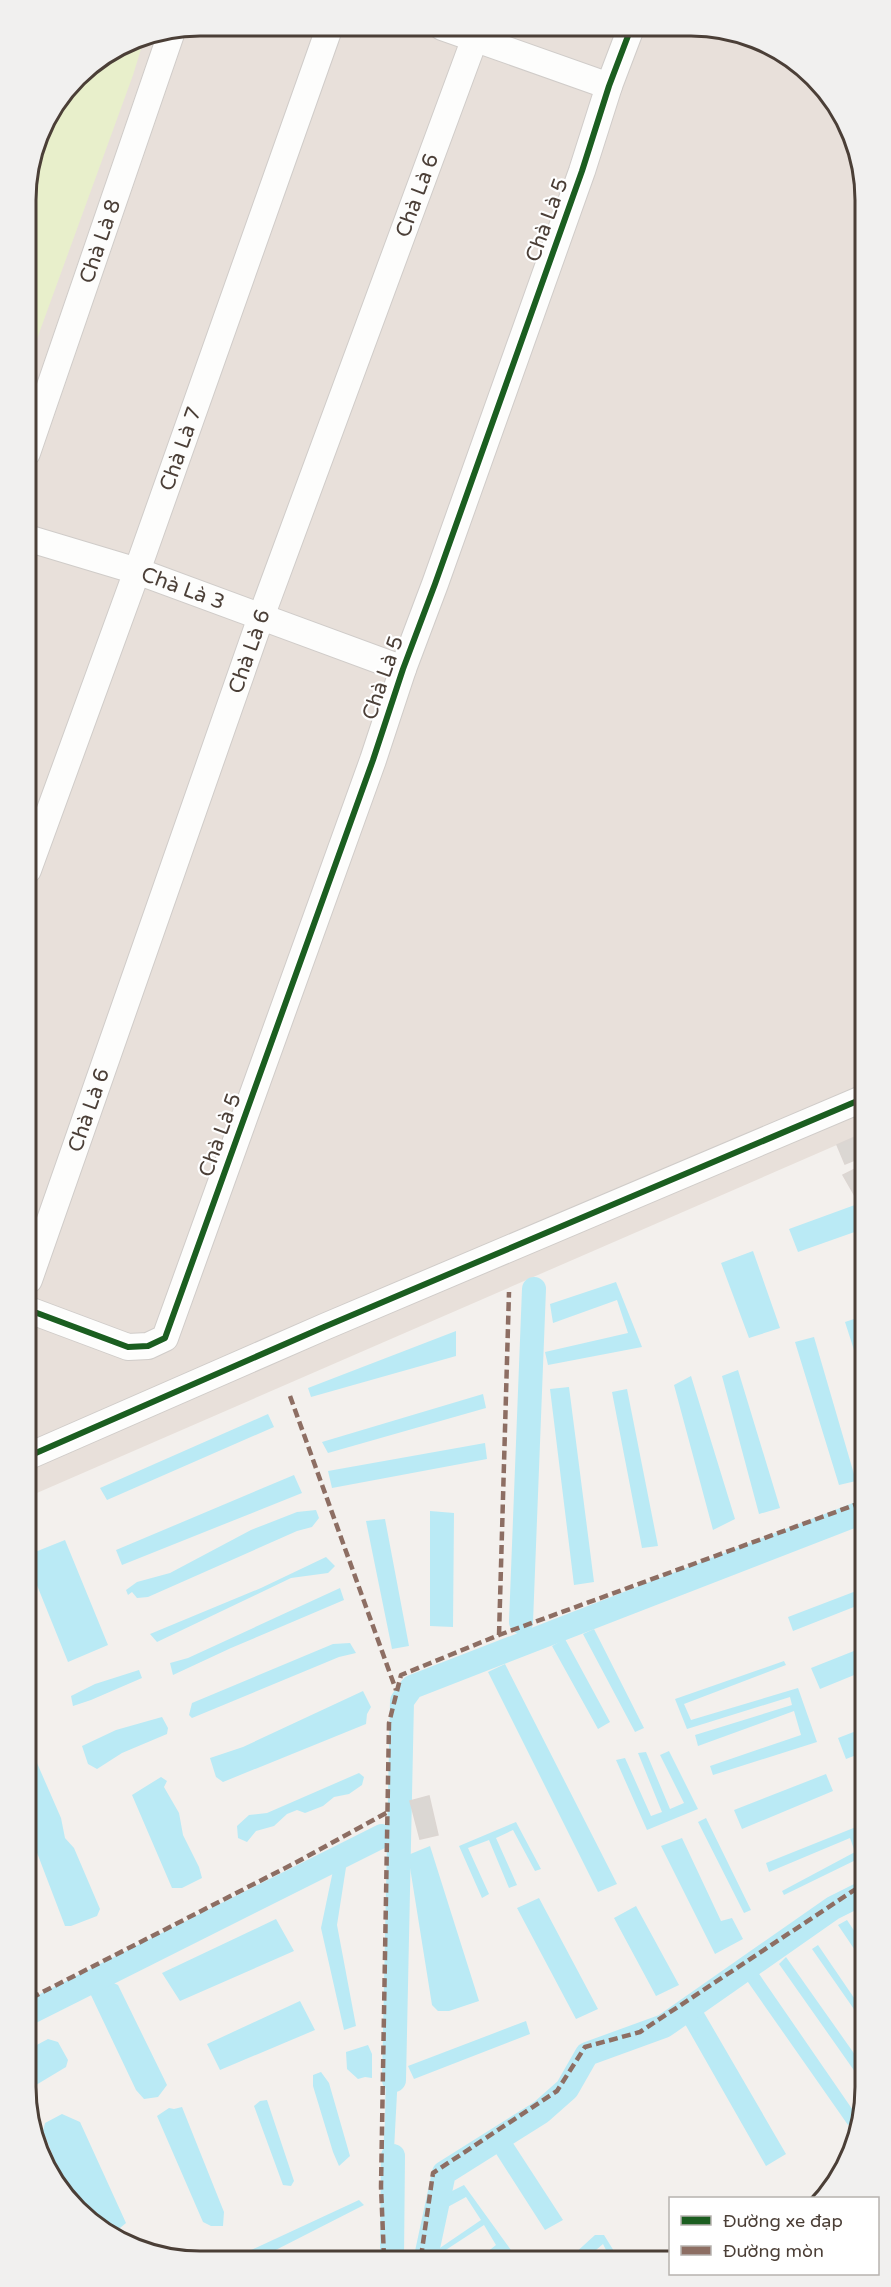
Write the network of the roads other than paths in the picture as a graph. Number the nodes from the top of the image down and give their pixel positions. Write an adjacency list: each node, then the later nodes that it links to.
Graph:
1 (326, 36): 9 (street, Chà Là 7)
2 (475, 36): 10 (street, Chà Là 6)
3 (481, 36): 6 (street)
4 (629, 36): 6 (street, Chà Là 5)
5 (169, 39): 7 (street, Chà Là 8)
6 (609, 86): 11 (street, Chà Là 5)
7 (36, 427)
8 (36, 541): 9 (street, Chà Là 3)
9 (137, 571): 10 (street, Chà Là 3); 12 (street, Chà Là 7)
10 (261, 617): 11 (street, Chà Là 3); 14 (street, Chà Là 6)
11 (403, 669): 15 (street, Chà Là 5)
12 (36, 848)
13 (855, 1102): 16 (street)
14 (36, 1260)
15 (36, 1313)
16 (36, 1452)

